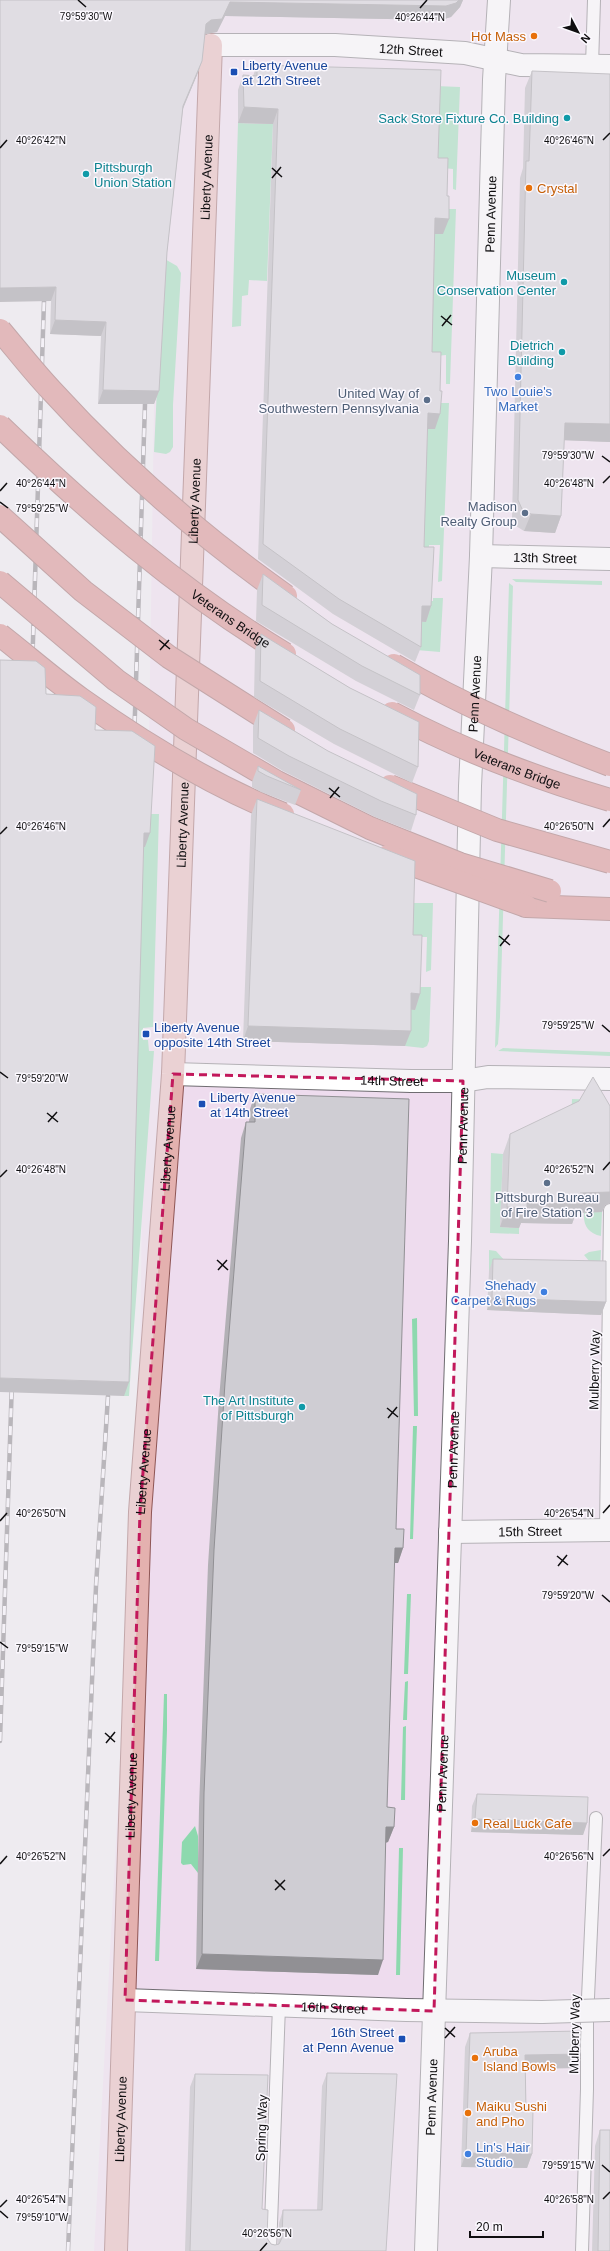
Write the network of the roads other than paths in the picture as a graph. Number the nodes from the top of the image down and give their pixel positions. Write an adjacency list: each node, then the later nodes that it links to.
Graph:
1 (499, 0): 4 (street, Penn Avenue)
2 (594, 0): 5 (lane)
3 (210, 45): 4 (street, 12th Street); 25 (main road, Liberty Avenue)
4 (496, 59): 5 (street, 12th Street); 9 (street, Penn Avenue)
5 (601, 66)
6 (0, 330): 12 (highway, bridge)
7 (0, 426): 15 (highway, Veterans Bridge, bridge)
8 (0, 516): 17 (highway, bridge)
9 (480, 556): 10 (street, 13th Street); 27 (street, Penn Avenue)
10 (610, 559)
11 (0, 582): 24 (highway, bridge)
12 (302, 607)
13 (0, 635): 21 (highway, bridge)
14 (378, 656): 18 (highway, bridge)
15 (305, 666)
16 (373, 703): 20 (highway, Veterans Bridge, bridge)
17 (300, 739)
18 (610, 765)
19 (370, 776): 23 (highway, bridge)
20 (610, 800)
21 (300, 820)
22 (351, 841): 24 (highway, bridge)
23 (610, 862)
24 (610, 908)
25 (173, 1074): 27 (street, 14th Street); 32 (main road, Liberty Avenue)
26 (610, 1079): 27 (street, 14th Street)
27 (463, 1081): 30 (street, Penn Avenue)
28 (610, 1210): 29 (lane, Mulberry Way)
29 (608, 1530): 30 (street, 15th Street)
30 (450, 1532): 34 (street, Penn Avenue)
31 (596, 1818): 36 (lane, Mulberry Way)
32 (125, 2000): 33 (street, 16th Street); 38 (main road, Liberty Avenue)
33 (279, 2006): 34 (street, 16th Street); 39 (lane, Spring Way)
34 (434, 2010): 35 (street, 16th Street, bridge); 40 (street, Penn Avenue)
35 (610, 2010)
36 (587, 2020): 37 (lane); 41 (lane, Mulberry Way)
37 (610, 2020)
38 (116, 2251)
39 (270, 2251)
40 (426, 2251)
41 (582, 2251)

